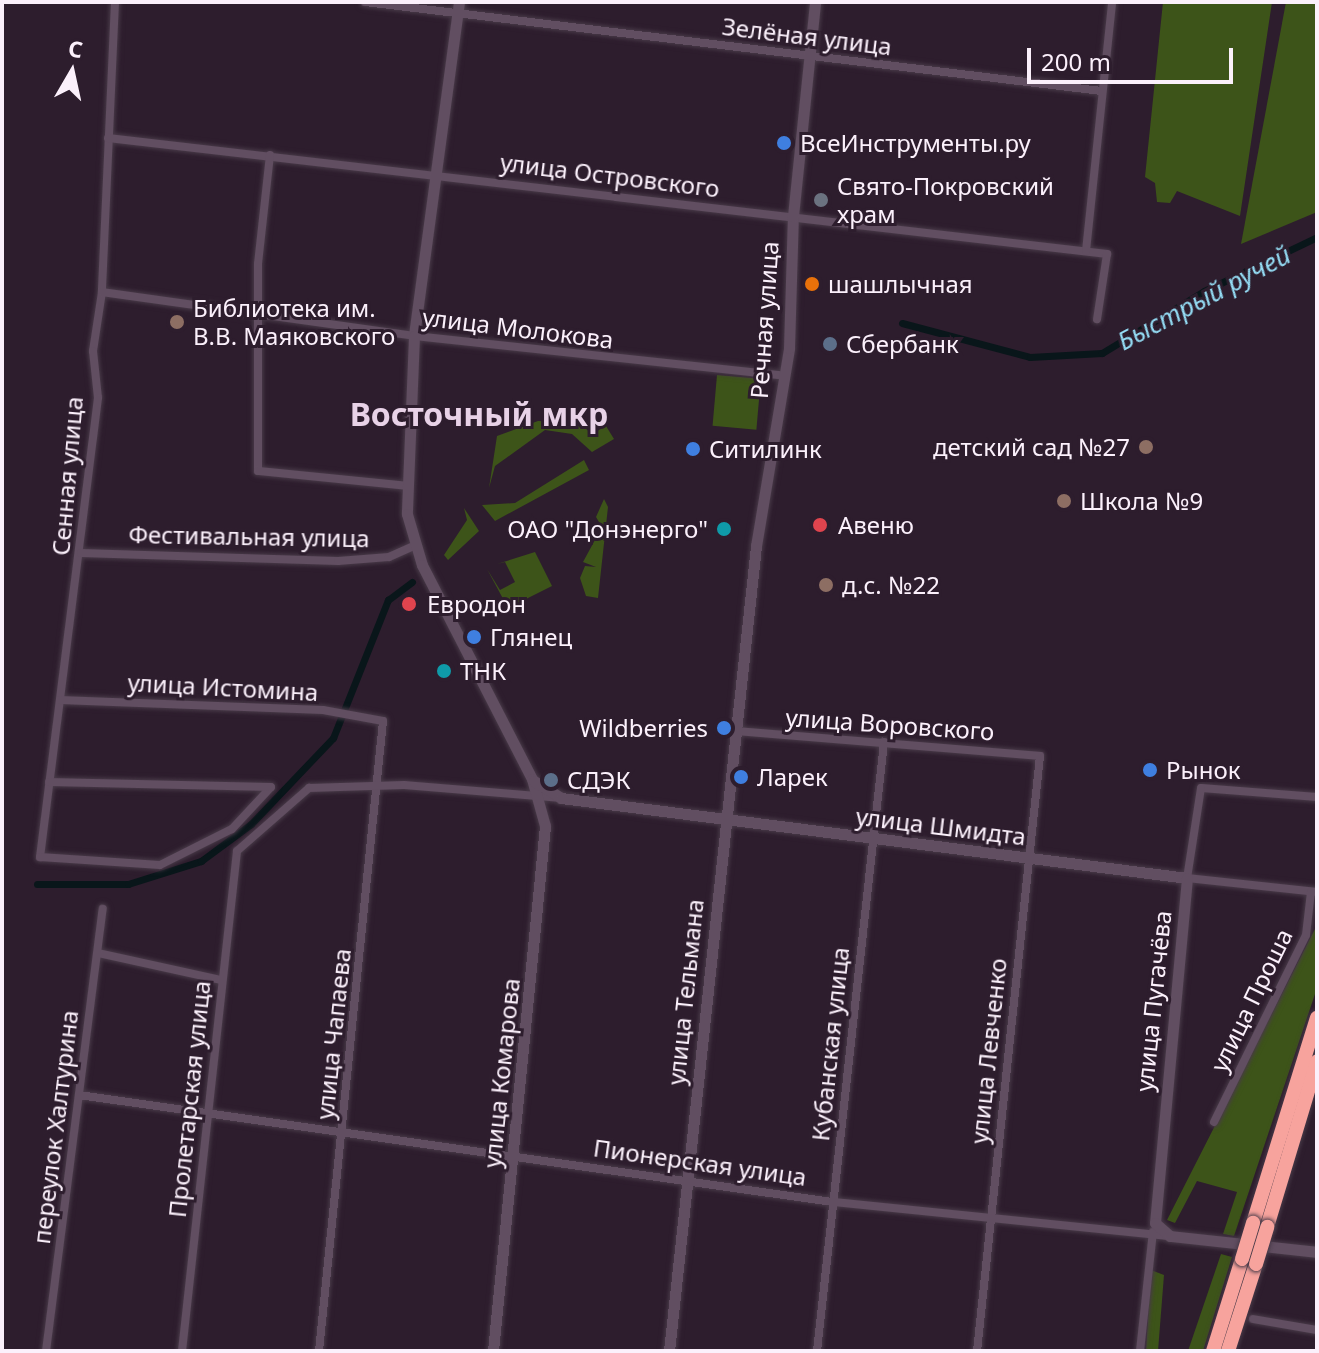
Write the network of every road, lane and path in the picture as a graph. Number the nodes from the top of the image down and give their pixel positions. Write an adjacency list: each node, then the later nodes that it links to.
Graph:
1 (115, 2): 8 (street, Сенная улица)
2 (365, 2): 5 (street, Зелёная улица)
3 (815, 2): 6 (street, Речная улица)
4 (1112, 2): 7 (street)
5 (458, 8): 6 (street, Зелёная улица); 10 (street)
6 (808, 57): 7 (street, Зелёная улица); 11 (street, Речная улица)
7 (1102, 91): 12 (street)
8 (108, 138): 9 (street, улица Островского); 13 (street, Сенная улица)
9 (270, 155): 10 (street, улица Островского); 14 (street)
10 (435, 175): 11 (street, улица Островского); 16 (street)
11 (793, 216): 12 (street, улица Островского); 17 (street, Речная улица)
12 (1086, 251): 15 (street, улица Островского)
13 (102, 292): 14 (street, улица Молокова); 20 (street, Сенная улица)
14 (258, 312): 16 (street, улица Молокова); 18 (street)
15 (1097, 319)
16 (414, 336): 17 (street, улица Молокова); 18 (street)
17 (786, 376): 21 (street, Речная улица)
18 (407, 486): 19 (street)
19 (414, 546): 20 (street, Фестивальная улица); 27 (street, улица Комарова)
20 (81, 553): 22 (street, Сенная улица)
21 (746, 638): 24 (street, улица Тельмана)
22 (60, 700): 23 (street, улица Истомина); 28 (street, Сенная улица)
23 (383, 721): 29 (street, улица Чапаева)
24 (737, 731): 25 (street, улица Воровского); 33 (street, улица Тельмана)
25 (884, 742): 26 (street, улица Воровского); 34 (street, Кубанская улица)
26 (1040, 756): 36 (street, улица Левченко)
27 (532, 779): 31 (street, улица Шмидта); 32 (street, улица Комарова)
28 (49, 782): 28 (street, Сенная улица)
29 (378, 791): 32 (street, улица Шмидта); 35 (street, улица Шмидта); 47 (street, улица Чапаева)
30 (1317, 797): 37 (street, улица Пугачёва)
31 (561, 798): 32 (street, улица Шмидта); 33 (street, улица Шмидта)
32 (540, 799): 48 (street, улица Комарова)
33 (726, 822): 34 (street, улица Шмидта); 49 (street, улица Тельмана)
34 (871, 841): 36 (street, улица Шмидта); 50 (street, Кубанская улица)
35 (237, 851): 41 (street, Пролетарская улица)
36 (1028, 859): 37 (street, улица Шмидта); 51 (street, улица Левченко)
37 (1187, 878): 38 (street, улица Шмидта); 52 (street, улица Пугачёва)
38 (1314, 892): 46 (street, улица Проша)
39 (103, 909): 40 (street, переулок Халтурина)
40 (98, 953): 41 (street); 44 (street, переулок Халтурина)
41 (221, 980): 45 (street, Пролетарская улица)
42 (1317, 1018): 53 (highway)
43 (1317, 1061): 53 (highway)
44 (79, 1095): 45 (street, Пионерская улица); 60 (street, переулок Халтурина)
45 (207, 1113): 47 (street, Пионерская улица); 61 (street, Пролетарская улица)
46 (1214, 1122)
47 (343, 1134): 48 (street, Пионерская улица); 62 (street, улица Чапаева)
48 (514, 1159): 49 (street, Пионерская улица); 63 (street, улица Комарова)
49 (687, 1183): 50 (street, Пионерская улица); 64 (street, улица Тельмана)
50 (833, 1202): 51 (street, Пионерская улица); 65 (street, Кубанская улица)
51 (991, 1219): 54 (street, Пионерская улица); 66 (street, улица Левченко)
52 (1154, 1219): 54 (street, улица Пугачёва); 55 (street)
53 (1260, 1225): 57 (highway, bridge)
54 (1153, 1235): 55 (street, Пионерская улица); 67 (street, улица Пугачёва)
55 (1170, 1236): 56 (street, Пионерская улица)
56 (1317, 1252)
57 (1249, 1261): 68 (highway); 69 (highway)
58 (1253, 1319): 59 (street)
59 (1317, 1330)
60 (46, 1351)
61 (182, 1351)
62 (319, 1351)
63 (493, 1351)
64 (669, 1351)
65 (817, 1351)
66 (977, 1351)
67 (1140, 1351)
68 (1213, 1351)
69 (1228, 1351)

